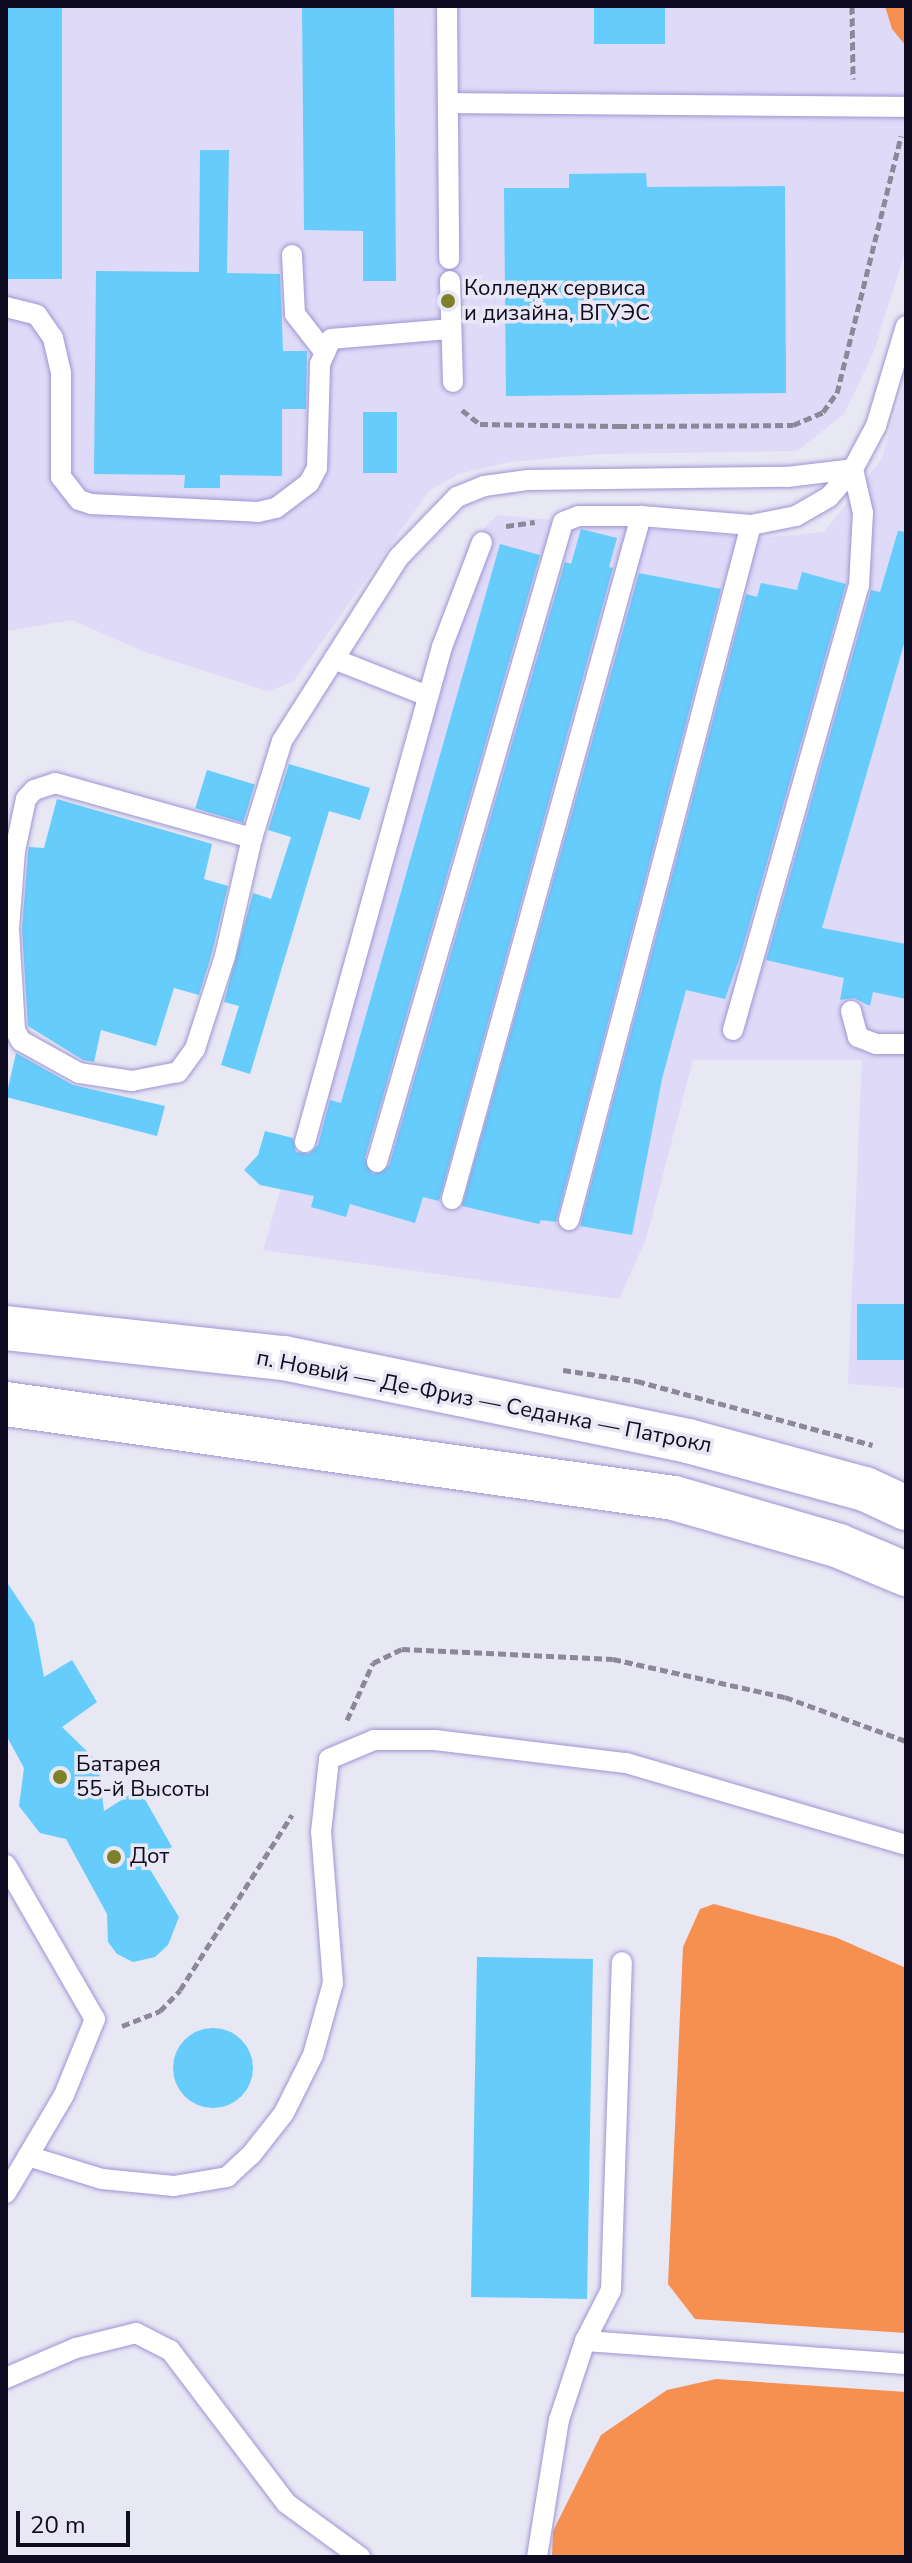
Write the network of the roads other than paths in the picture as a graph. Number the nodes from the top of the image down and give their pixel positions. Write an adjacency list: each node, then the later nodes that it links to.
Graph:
1 (447, 6): 2 (lane)
2 (449, 103): 3 (lane); 5 (lane)
3 (906, 107)
4 (292, 255): 10 (lane)
5 (449, 259)
6 (450, 281): 9 (lane)
7 (6, 307): 10 (lane)
8 (906, 326): 12 (lane)
9 (451, 329): 10 (lane); 11 (lane)
10 (323, 350)
11 (453, 382)
12 (853, 469): 14 (lane); 16 (lane); 20 (lane)
13 (641, 516): 14 (lane); 23 (lane); 24 (lane)
14 (751, 525): 25 (lane)
15 (482, 542): 17 (lane)
16 (334, 659): 17 (lane); 18 (lane)
17 (428, 696): 22 (lane)
18 (252, 838): 18 (lane)
19 (851, 1011): 21 (lane)
20 (733, 1030)
21 (906, 1044)
22 (305, 1142)
23 (377, 1162)
24 (452, 1199)
25 (569, 1220)
26 (6, 1328): 28 (highway, п. Новый — Де-Фриз — Седанка — Патрокл)
27 (6, 1404): 29 (highway)
28 (906, 1508)
29 (906, 1574)
30 (906, 1845): 33 (lane)
31 (6, 1865): 33 (lane)
32 (622, 1962): 35 (lane)
33 (28, 2156): 34 (lane)
34 (6, 2193)
35 (585, 2341): 36 (lane); 39 (lane)
36 (906, 2364)
37 (6, 2378): 38 (lane)
38 (360, 2557)
39 (537, 2557)

